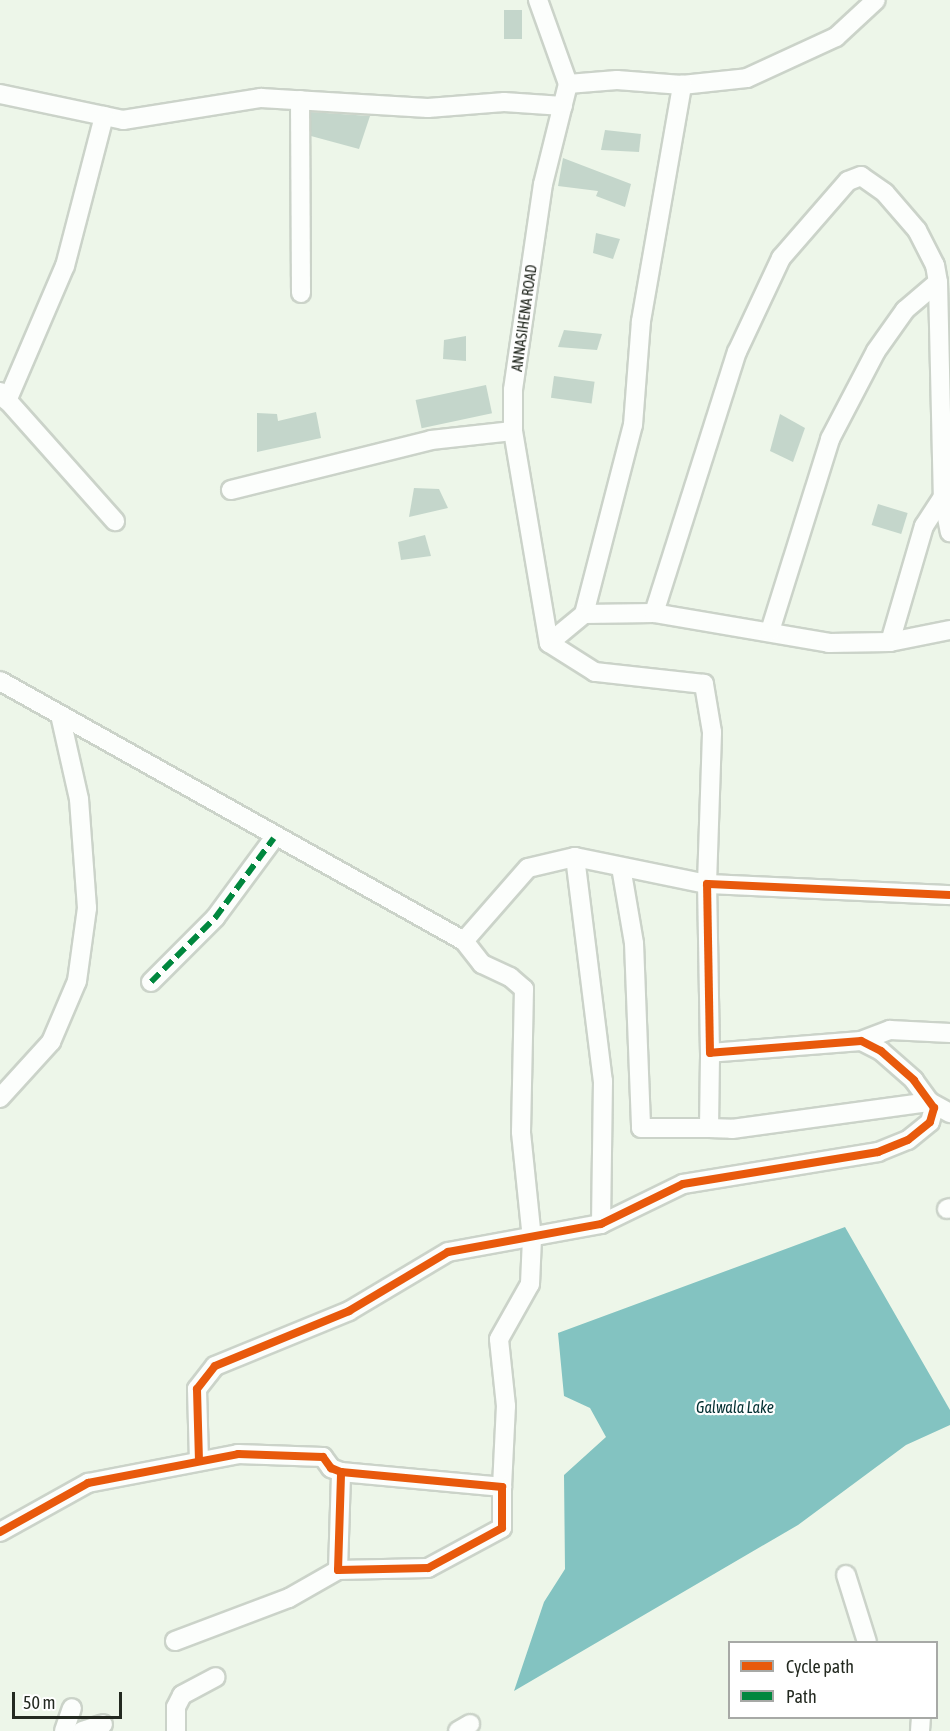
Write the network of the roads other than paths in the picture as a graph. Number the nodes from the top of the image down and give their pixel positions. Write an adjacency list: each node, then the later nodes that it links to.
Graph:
1 (538, 0): 3 (street)
2 (876, 0): 4 (street)
3 (568, 84): 4 (street); 7 (street, ANNASIHENA ROAD)
4 (682, 85): 18 (street)
5 (0, 94): 8 (street)
6 (300, 100): 7 (street); 8 (street); 10 (street)
7 (563, 106): 12 (street, ANNASIHENA ROAD)
8 (104, 116): 11 (street)
9 (938, 282): 14 (street); 17 (street); 20 (street)
10 (301, 293)
11 (4, 397): 15 (street)
12 (513, 431): 13 (street); 22 (street, ANNASIHENA ROAD)
13 (231, 490)
14 (943, 497): 16 (street); 21 (street)
15 (115, 521)
16 (950, 532)
17 (654, 613): 18 (street); 20 (street)
18 (584, 614): 22 (street)
19 (950, 630): 21 (street)
20 (770, 631): 21 (street)
21 (890, 642)
22 (549, 643): 28 (street)
23 (0, 681): 24 (street)
24 (60, 715): 25 (street); 35 (street)
25 (274, 838): 30 (street); 31 (street)
26 (575, 857): 27 (street); 30 (street); 39 (street)
27 (621, 867): 28 (street); 38 (street)
28 (706, 884): 29 (street); 34 (street)
29 (950, 895)
30 (464, 941): 40 (street)
31 (151, 982)
32 (950, 1034): 33 (street)
33 (861, 1041): 34 (street); 36 (street)
34 (710, 1053): 38 (street)
35 (0, 1098)
36 (930, 1102): 37 (street); 38 (street); 39 (street)
37 (950, 1113)
38 (709, 1128)
39 (601, 1224): 40 (street)
40 (532, 1239): 41 (street); 43 (street)
41 (199, 1461): 42 (street); 44 (street)
42 (341, 1472): 43 (street); 45 (street)
43 (502, 1487): 45 (street)
44 (0, 1532)
45 (338, 1570): 47 (street)
46 (846, 1575): 48 (street)
47 (175, 1641)
48 (867, 1641)
49 (216, 1677): 54 (street)
50 (72, 1708): 52 (street)
51 (103, 1724): 53 (street)
52 (64, 1731)
53 (82, 1731)
54 (176, 1731)

